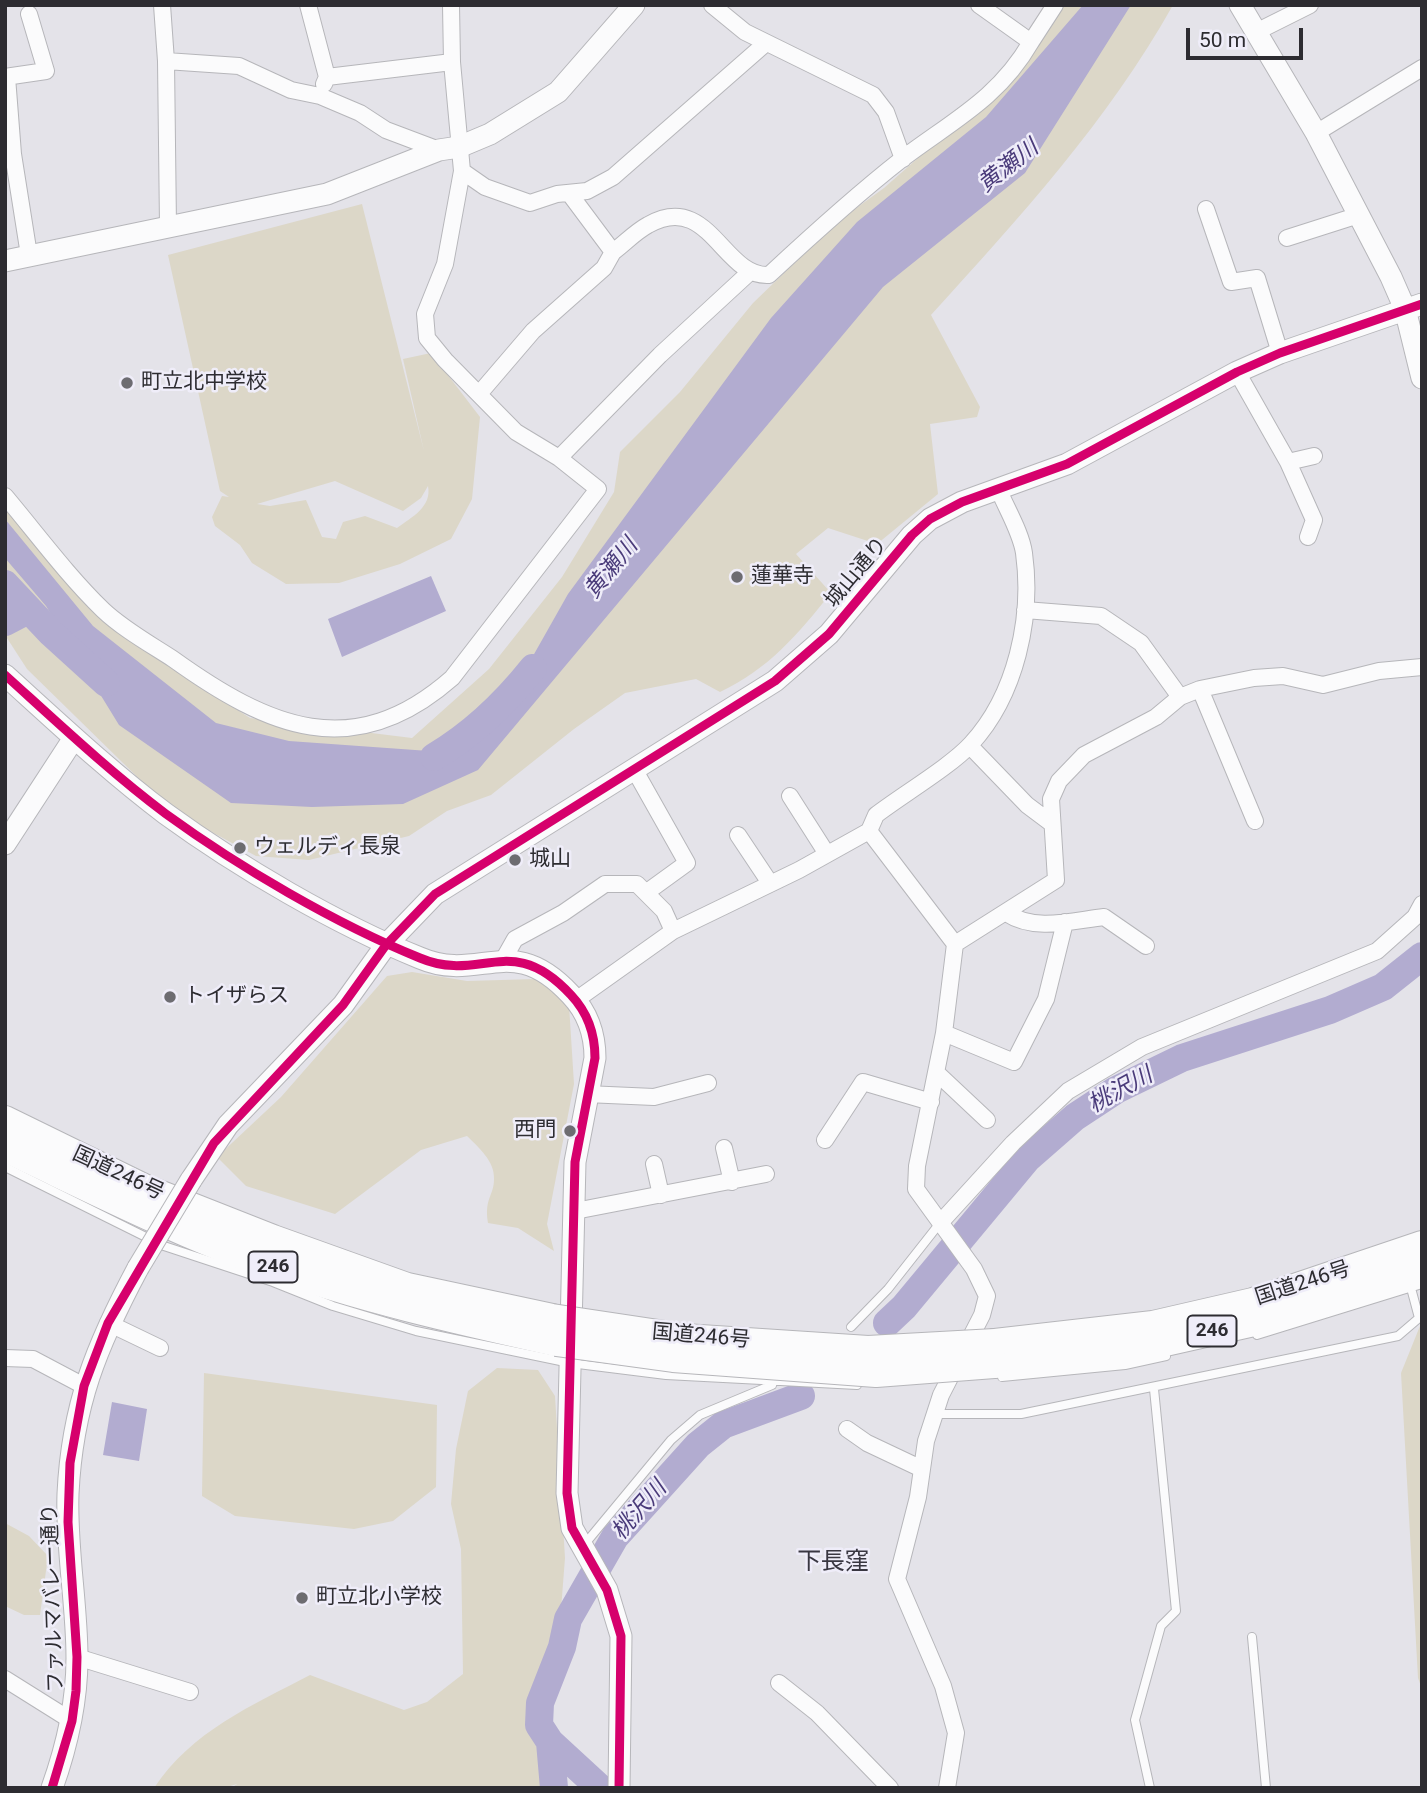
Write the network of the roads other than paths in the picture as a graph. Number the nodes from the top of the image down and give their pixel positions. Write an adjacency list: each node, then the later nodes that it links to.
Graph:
1 (162, 5): 14 (street)
2 (308, 5): 18 (street)
3 (451, 5): 15 (street)
4 (634, 5): 21 (street)
5 (712, 5): 12 (street)
6 (979, 5): 13 (street)
7 (1055, 5): 13 (street)
8 (1240, 5): 11 (street)
9 (1310, 5): 11 (street)
10 (29, 14): 17 (street)
11 (1256, 32): 20 (street)
12 (766, 43): 23 (street); 25 (street)
13 (1031, 43): 23 (street)
14 (166, 61): 19 (street); 28 (street)
15 (452, 62): 18 (street); 21 (street)
16 (1422, 68): 20 (street)
17 (6, 77): 22 (street)
18 (327, 77): 19 (street)
19 (320, 96): 21 (street)
20 (1316, 133): 27 (street)
21 (449, 149): 24 (street); 28 (street)
22 (9, 156): 31 (street)
23 (903, 159): 33 (street)
24 (462, 171): 25 (street); 38 (street)
25 (569, 194): 30 (street)
26 (1206, 209): 35 (street)
27 (1360, 215): 29 (street); 34 (street)
28 (168, 226): 31 (street)
29 (1287, 238)
30 (613, 252): 33 (street); 38 (street)
31 (29, 255): 32 (street)
32 (5, 261)
33 (750, 272): 40 (street)
34 (1413, 307): 35 (street, 城山通り); 37 (street)
35 (1280, 353): 36 (street, 城山通り)
36 (1237, 372): 41 (street); 42 (street, 城山通り)
37 (1422, 378)
38 (480, 394): 40 (street)
39 (1314, 456): 41 (street)
40 (559, 458): 43 (street)
41 (1288, 462): 44 (street)
42 (998, 488): 45 (street); 52 (street, 城山通り)
43 (5, 496)
44 (1308, 537)
45 (1025, 610): 49 (street); 51 (street)
46 (1422, 667): 48 (street)
47 (5, 675): 50 (street)
48 (1200, 689): 49 (street); 54 (street)
49 (1180, 697): 55 (street)
50 (74, 738): 58 (street); 66 (street)
51 (970, 746): 55 (street); 56 (street)
52 (634, 769): 61 (street); 66 (street, 城山通り)
53 (790, 796): 59 (street)
54 (1255, 821)
55 (1051, 823): 63 (street)
56 (869, 831): 59 (street); 67 (street)
57 (738, 835): 60 (street)
58 (5, 844)
59 (827, 854): 60 (street)
60 (770, 883): 65 (street)
61 (647, 892): 65 (street); 69 (street)
62 (1422, 904): 87 (street)
63 (1006, 913): 64 (street); 67 (street)
64 (1065, 922): 68 (street); 71 (street)
65 (673, 931): 70 (street)
66 (386, 944): 69 (street); 91 (street, ファルマバレー通り, bridge)
67 (955, 944): 71 (street)
68 (1146, 946)
69 (502, 962): 70 (street)
70 (576, 1000): 74 (street)
71 (944, 1033): 72 (street)
72 (938, 1074): 75 (street); 77 (street)
73 (708, 1083): 74 (street)
74 (586, 1094): 86 (street)
75 (931, 1102): 78 (street); 87 (street)
76 (5, 1120): 94 (highway, 国道246号 / 246)
77 (987, 1120)
78 (825, 1140)
79 (5, 1147): 94 (highway, 国道246号 / 246)
80 (724, 1148): 84 (street)
81 (654, 1164): 85 (street)
82 (5, 1167): 94 (lane)
83 (766, 1174): 84 (street)
84 (732, 1182): 85 (street)
85 (661, 1195): 86 (street)
86 (575, 1210): 94 (street)
87 (943, 1227): 92 (lane); 103 (street)
88 (1422, 1245): 98 (highway, 国道246号 / 246)
89 (1417, 1277): 90 (lane); 93 (lane); 98 (highway, 国道246号 / 246); 102 (lane)
90 (1422, 1284)
91 (108, 1323): 95 (street); 101 (street, ファルマバレー通り)
92 (851, 1327)
93 (1251, 1336)
94 (559, 1341): 98 (highway, 国道246号 / 246, bridge); 99 (lane); 106 (street)
95 (160, 1348)
96 (1175, 1354): 98 (lane)
97 (5, 1358): 101 (street)
98 (992, 1361)
99 (870, 1384)
100 (772, 1385): 106 (lane)
101 (84, 1386): 108 (street, ファルマバレー通り)
102 (1154, 1388): 103 (lane); 117 (lane)
103 (934, 1414): 105 (street)
104 (847, 1429): 105 (street)
105 (922, 1469): 116 (street)
106 (584, 1551): 113 (street)
107 (1252, 1637): 118 (lane)
108 (77, 1657): 111 (street); 112 (street, ファルマバレー通り)
109 (5, 1679): 112 (street)
110 (779, 1683): 115 (street)
111 (190, 1692)
112 (72, 1721): 114 (street, ファルマバレー通り)
113 (622, 1786)
114 (52, 1788)
115 (890, 1788)
116 (947, 1788)
117 (1150, 1788)
118 (1266, 1788)

